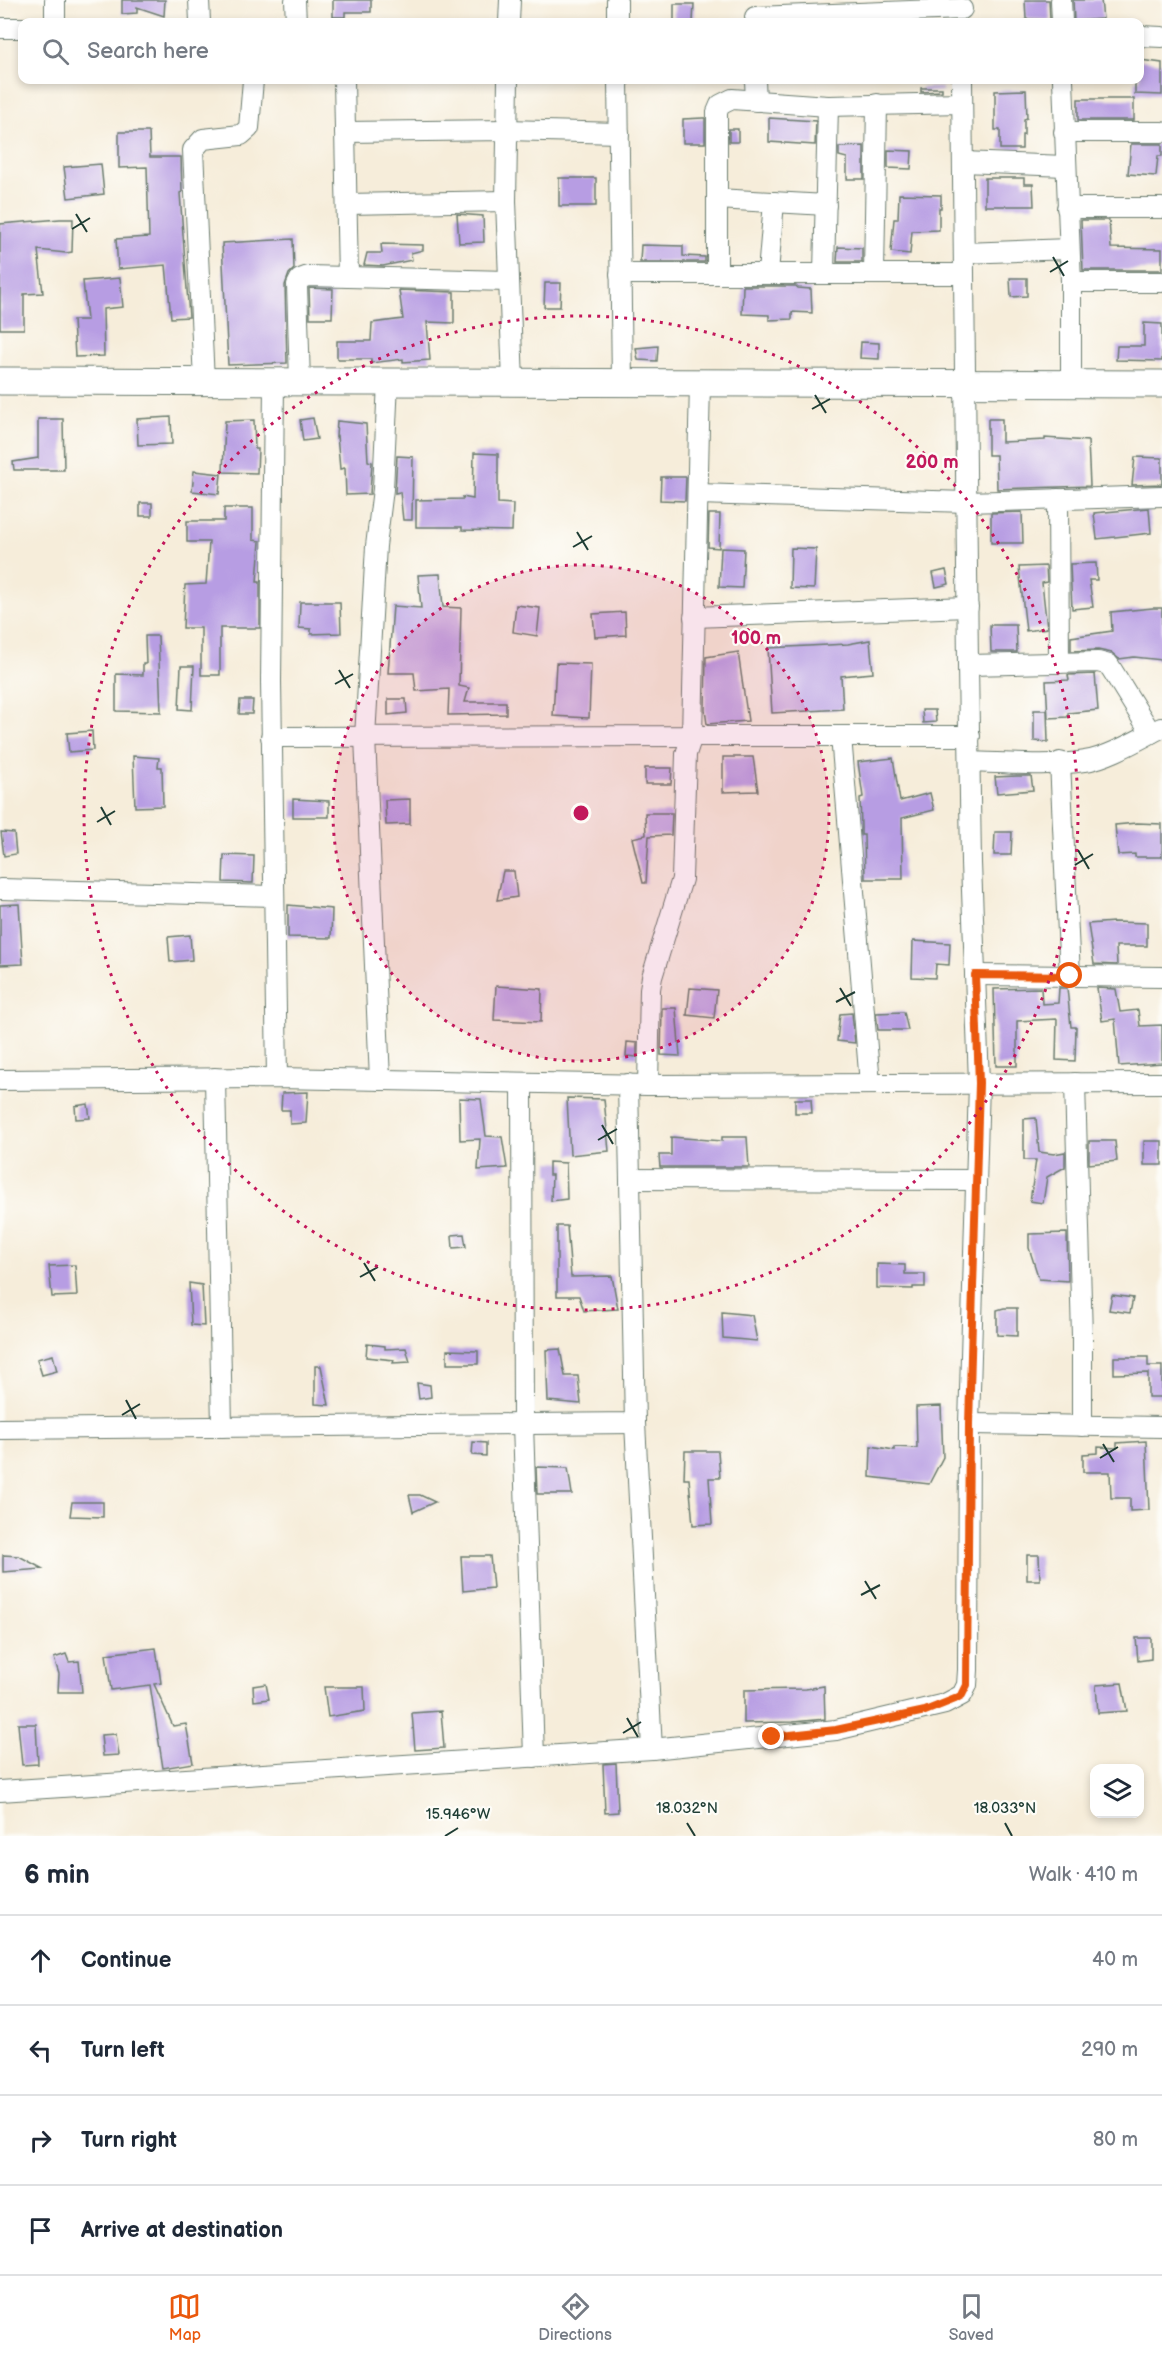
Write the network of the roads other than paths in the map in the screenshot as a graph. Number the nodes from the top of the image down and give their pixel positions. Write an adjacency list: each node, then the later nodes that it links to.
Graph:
1 (55, 0): 10 (street)
2 (200, 0): 11 (street)
3 (295, 0): 12 (street)
4 (510, 0): 13 (street)
5 (617, 0): 14 (street)
6 (1061, 0): 15 (street)
7 (850, 7): 8 (street); 9 (street)
8 (962, 10)
9 (755, 13)
10 (55, 18)
11 (200, 18)
12 (296, 18)
13 (509, 18)
14 (617, 18)
15 (1062, 18)
16 (0, 28): 17 (street)
17 (18, 28)
18 (1144, 36): 19 (street)
19 (1162, 37)
20 (252, 84): 58 (street)
21 (344, 84): 32 (street)
22 (508, 84): 31 (street)
23 (618, 84): 35 (street)
24 (755, 84): 27 (street)
25 (962, 84): 28 (street)
26 (1063, 84): 33 (street)
27 (756, 101): 30 (street); 38 (street)
28 (962, 103): 29 (street); 36 (street)
29 (877, 104): 30 (street); 49 (street)
30 (828, 106): 42 (street)
31 (507, 130): 32 (street); 35 (street); 39 (street)
32 (345, 132): 41 (street)
33 (1064, 132): 34 (street); 37 (street)
34 (1162, 132)
35 (619, 133): 50 (street)
36 (963, 162): 37 (street); 46 (street)
37 (1065, 166): 43 (street)
38 (717, 199): 40 (street); 51 (street)
39 (506, 201): 41 (street); 54 (street)
40 (774, 202): 42 (street); 47 (street)
41 (347, 204): 53 (street)
42 (826, 205): 48 (street)
43 (1067, 208): 44 (street); 45 (street)
44 (1162, 208)
45 (1068, 249): 46 (street); 55 (street)
46 (964, 253): 52 (street)
47 (768, 273): 48 (street); 51 (street)
48 (824, 273): 49 (street)
49 (874, 273): 52 (street)
50 (620, 274): 51 (street); 62 (street)
51 (717, 274)
52 (964, 274): 64 (street)
53 (348, 277): 54 (street); 59 (street)
54 (508, 281): 61 (street)
55 (1071, 282): 56 (street); 65 (street)
56 (1162, 282)
57 (0, 381): 58 (street)
58 (204, 381): 59 (street)
59 (287, 382): 60 (street); 79 (street)
60 (388, 382): 61 (street); 80 (street)
61 (513, 382): 62 (street)
62 (622, 382): 63 (street)
63 (700, 383): 64 (street); 67 (street)
64 (966, 384): 65 (street); 70 (street)
65 (1071, 384): 66 (street)
66 (1162, 384)
67 (698, 494): 70 (street); 72 (street)
68 (1162, 496): 69 (street)
69 (1058, 499): 70 (street); 73 (street)
70 (967, 502): 71 (street)
71 (968, 607): 72 (street); 74 (street)
72 (694, 617): 76 (street)
73 (1059, 663): 74 (street); 75 (street)
74 (968, 665): 78 (street)
75 (1157, 730): 82 (street)
76 (692, 736): 77 (street); 80 (street); 98 (street)
77 (841, 736): 78 (street); 97 (street)
78 (970, 736): 81 (street)
79 (271, 737): 80 (street); 84 (street)
80 (365, 737): 91 (street)
81 (970, 762): 82 (street); 85 (street)
82 (1060, 762): 86 (street)
83 (0, 889): 84 (street)
84 (273, 896): 89 (street)
85 (975, 975): 86 (street); 93 (street)
86 (1070, 976): 87 (street)
87 (1162, 977)
88 (215, 1078): 89 (street); 90 (street); 105 (street)
89 (278, 1078): 91 (street)
90 (0, 1080)
91 (380, 1080): 92 (street)
92 (522, 1083): 96 (street); 102 (street)
93 (979, 1083): 94 (street); 97 (street); 100 (street)
94 (1075, 1083): 95 (street); 104 (street)
95 (1162, 1083)
96 (628, 1084): 98 (street); 99 (street)
97 (870, 1084): 98 (street)
98 (648, 1085)
99 (630, 1179): 100 (street); 101 (street)
100 (976, 1180): 103 (street)
101 (634, 1423): 102 (street); 108 (street)
102 (523, 1424): 105 (street); 109 (street)
103 (969, 1424): 104 (street); 108 (street)
104 (1082, 1426): 106 (street)
105 (222, 1427): 107 (street)
106 (1162, 1427)
107 (0, 1429)
108 (652, 1749): 109 (street)
109 (534, 1756): 110 (street)
110 (0, 1791)

